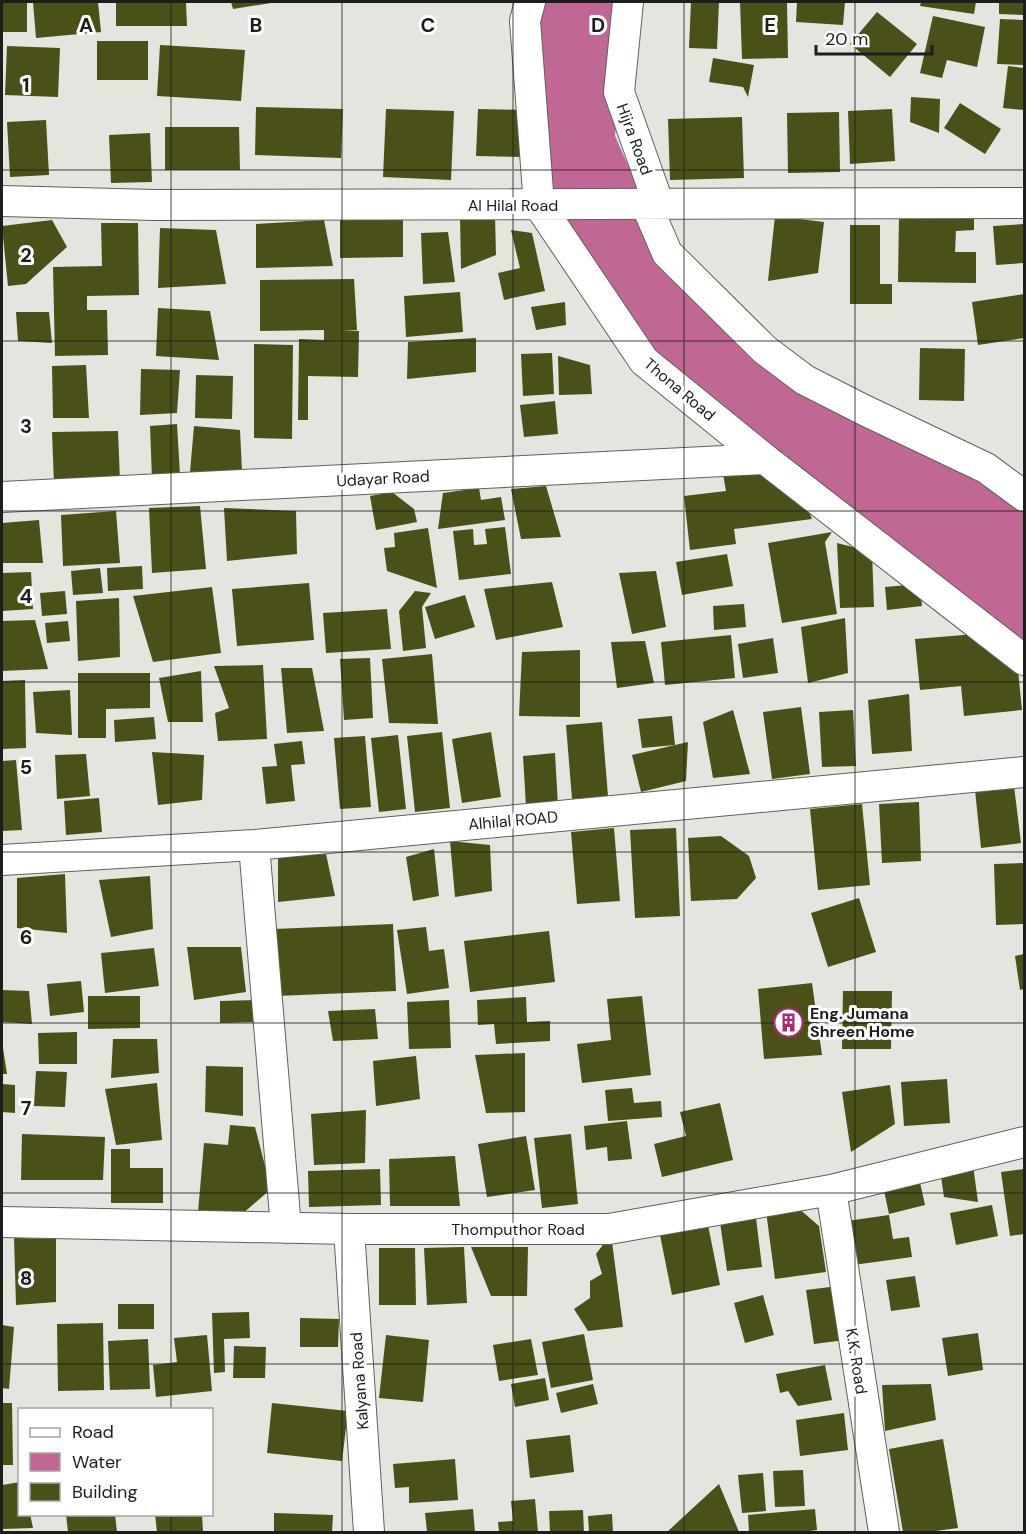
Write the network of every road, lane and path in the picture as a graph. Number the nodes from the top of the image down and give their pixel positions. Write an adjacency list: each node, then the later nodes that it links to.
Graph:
1 (530, 2): 5 (street, Thona Road)
2 (628, 2): 6 (street, Hijra Road)
3 (2, 201): 5 (street, Al Hilal Road)
4 (1024, 203): 6 (street, Al Hilal Road)
5 (539, 205): 6 (street, Al Hilal Road); 7 (street, Thona Road)
6 (652, 205): 8 (street, Hijra Road)
7 (765, 459): 9 (street, Udayar Road); 10 (street, Thona Road)
8 (1024, 496)
9 (2, 497)
10 (1024, 660)
11 (1024, 772): 12 (street, Alhilal ROAD)
12 (254, 844): 13 (street, Alhilal ROAD); 17 (street)
13 (2, 860)
14 (1024, 1142): 15 (street, Thomputhor Road)
15 (831, 1190): 18 (street, Thomputhor Road); 20 (street, K.K. Road)
16 (2, 1222): 17 (street, Thomputhor Road)
17 (286, 1228): 18 (street, Thomputhor Road)
18 (350, 1229): 19 (street, Kalyana Road)
19 (369, 1533)
20 (884, 1533)

